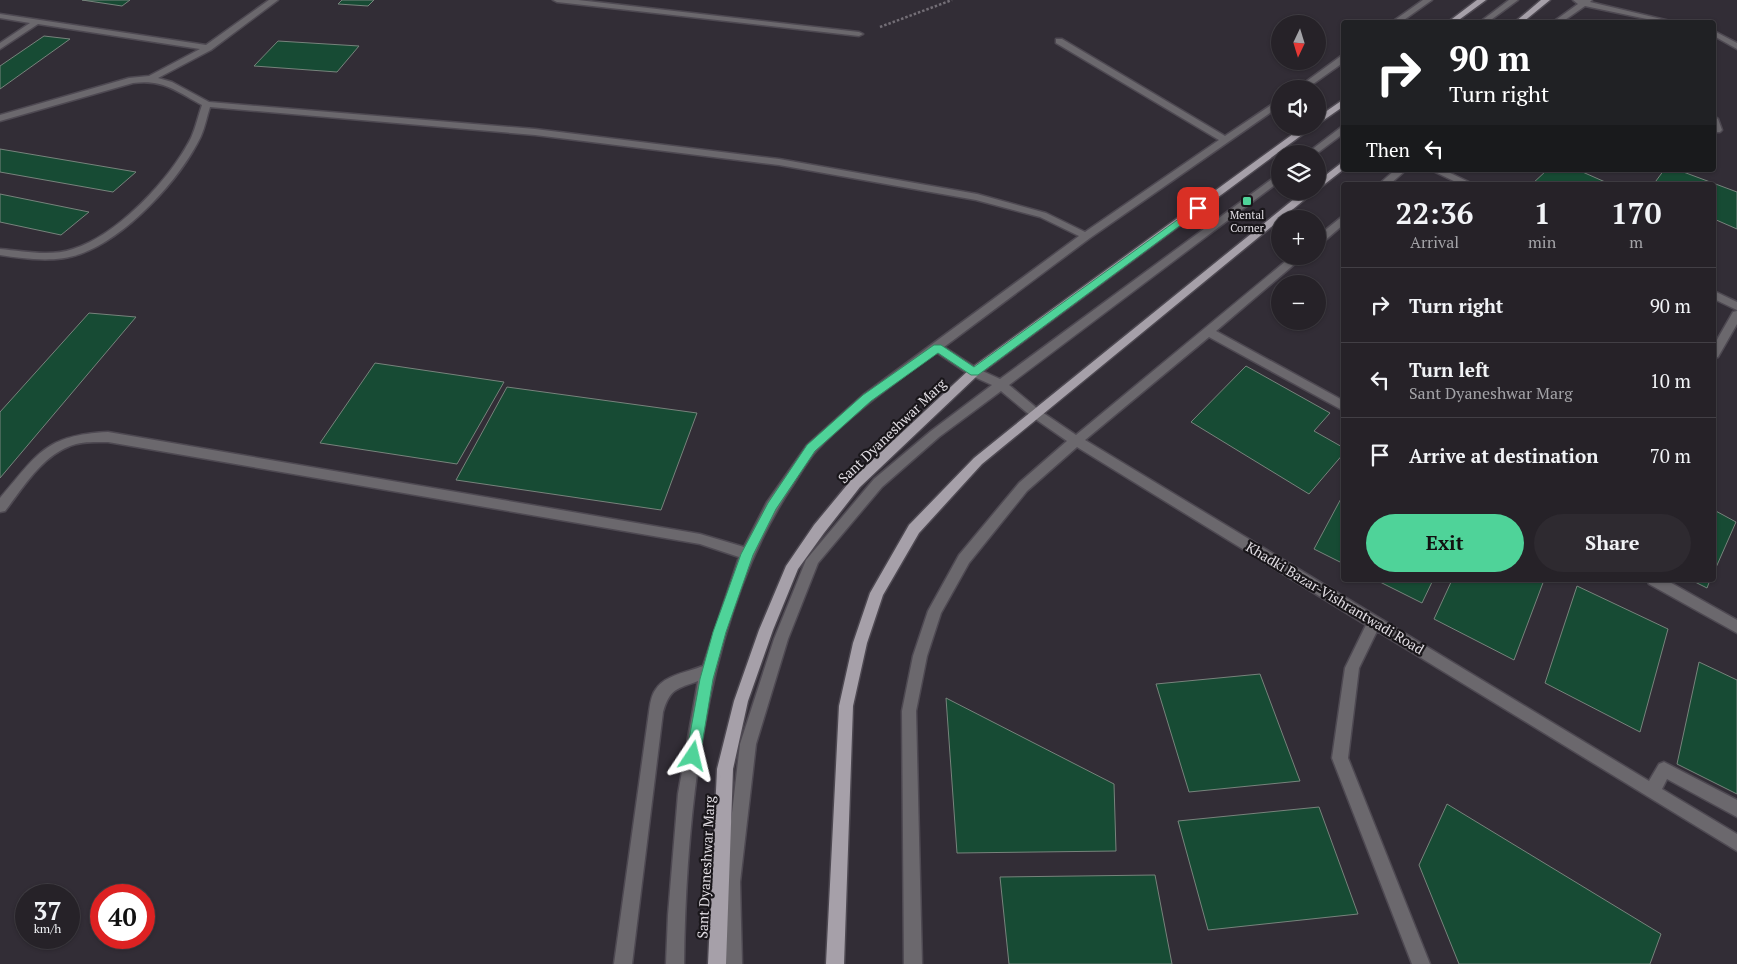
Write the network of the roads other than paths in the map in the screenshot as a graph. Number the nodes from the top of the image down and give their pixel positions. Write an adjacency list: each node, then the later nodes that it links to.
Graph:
1 (274, 0): 21 (street)
2 (557, 0): 16 (street)
3 (1428, 0): 9 (street)
4 (1482, 0): 10 (main road)
5 (1514, 0): 11 (street)
6 (1546, 0): 12 (main road)
7 (1583, 1): 13 (street); 14 (street)
8 (0, 16): 15 (street)
9 (1399, 20)
10 (1455, 20)
11 (1487, 20)
12 (1521, 20)
13 (1559, 20)
14 (1662, 20)
15 (35, 23): 20 (street); 21 (street)
16 (859, 34)
17 (1716, 34): 19 (street)
18 (1059, 41): 34 (street)
19 (1736, 45)
20 (0, 47)
21 (208, 48): 23 (street)
22 (1341, 60): 24 (street)
23 (152, 78): 25 (street); 29 (street)
24 (1313, 80)
25 (207, 104): 46 (street); 47 (street)
26 (1341, 104): 28 (main road)
27 (1271, 108): 34 (street)
28 (1326, 115)
29 (0, 118)
30 (1716, 127): 32 (street)
31 (1341, 130): 35 (street)
32 (1717, 130)
33 (1298, 135): 55 (main road, Sant Dyaneshwar Marg)
34 (1225, 140): 46 (street)
35 (1322, 145)
36 (1341, 166): 39 (main road)
37 (1399, 172): 40 (street)
38 (1441, 172): 41 (street)
39 (1326, 179)
40 (1387, 182)
41 (1463, 182)
42 (1271, 183): 56 (street)
43 (1299, 200): 58 (main road)
44 (1341, 221): 45 (street)
45 (1326, 234)
46 (1086, 236): 53 (street)
47 (0, 252)
48 (1288, 265): 52 (street)
49 (1716, 296): 50 (street)
50 (1737, 306)
51 (1737, 315): 54 (street)
52 (1209, 332): 57 (street); 59 (street)
53 (938, 348): 55 (street, Khadki Bazar-Vishrantwadi Road); 61 (street)
54 (1716, 351)
55 (974, 372): 56 (street, Khadki Bazar-Vishrantwadi Road); 71 (main road, Sant Dyaneshwar Marg)
56 (1001, 386): 58 (street, Khadki Bazar-Vishrantwadi Road); 72 (street)
57 (1341, 405)
58 (1035, 413): 59 (street, Khadki Bazar-Vishrantwadi Road); 73 (main road)
59 (1076, 440): 63 (street, Khadki Bazar-Vishrantwadi Road); 74 (street)
60 (0, 507): 61 (street)
61 (747, 554): 65 (street)
62 (1658, 582): 64 (street)
63 (1374, 622): 66 (street, Khadki Bazar-Vishrantwadi Road); 75 (street)
64 (1737, 627)
65 (708, 671): 69 (street); 70 (street)
66 (1652, 791): 67 (street); 68 (street, Khadki Bazar-Vishrantwadi Road)
67 (1737, 808)
68 (1737, 843)
69 (623, 964)
70 (675, 964)
71 (717, 964)
72 (733, 964)
73 (835, 964)
74 (913, 964)
75 (1421, 964)

